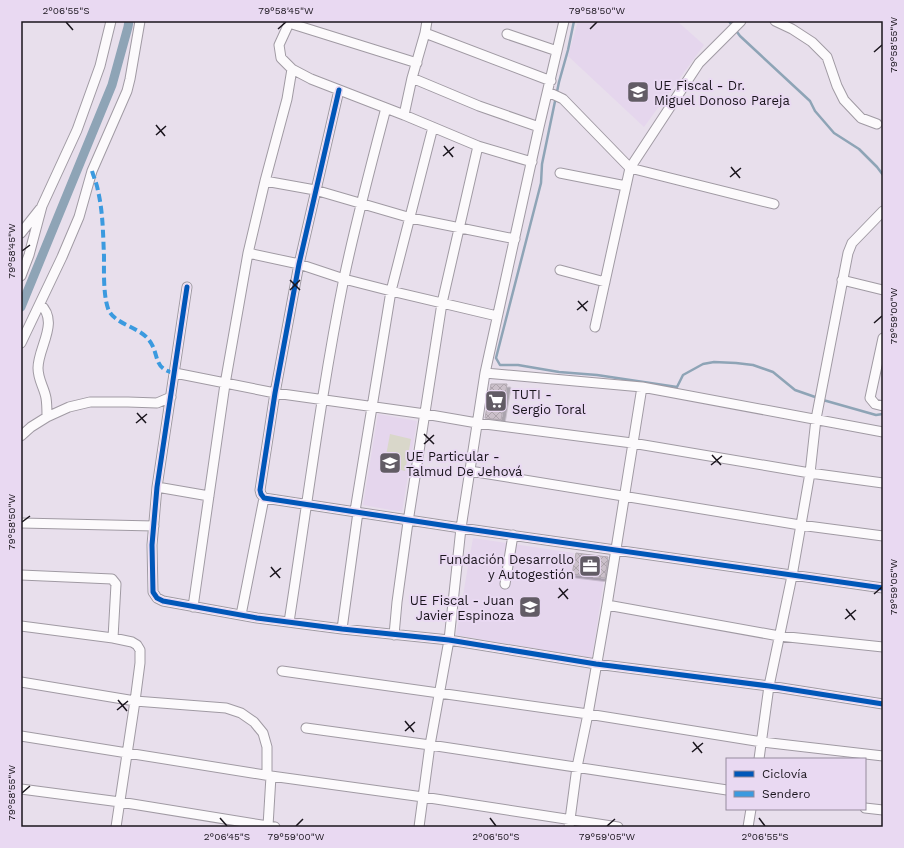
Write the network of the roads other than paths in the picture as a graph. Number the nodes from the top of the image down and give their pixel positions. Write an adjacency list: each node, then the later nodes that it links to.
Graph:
1 (111, 21): 31 (street)
2 (140, 21): 48 (street)
3 (427, 21): 8 (street)
4 (564, 21): 10 (street)
5 (741, 21): 24 (street)
6 (775, 21): 19 (street)
7 (290, 22): 11 (street); 12 (street)
8 (425, 33): 11 (street); 14 (street)
9 (507, 34): 10 (street)
10 (557, 51): 14 (street)
11 (417, 63): 13 (street)
12 (292, 70): 15 (street); 26 (street)
13 (412, 78): 18 (street); 21 (street)
14 (550, 81): 16 (street)
15 (339, 90): 17 (street); 28 (street)
16 (548, 92): 21 (street); 24 (street)
17 (386, 108): 18 (street); 29 (street)
18 (404, 115): 20 (street)
19 (877, 124)
20 (434, 127): 22 (street); 33 (street)
21 (539, 127): 23 (street)
22 (478, 146): 23 (street); 34 (street)
23 (532, 162): 36 (street)
24 (630, 168): 27 (street); 30 (street)
25 (560, 173): 27 (street)
26 (265, 181): 28 (street); 37 (street)
27 (626, 186): 43 (street)
28 (315, 190): 29 (street); 38 (street)
29 (361, 203): 33 (street); 41 (street)
30 (774, 204)
31 (42, 206): 35 (street); 40 (street)
32 (883, 211): 42 (street)
33 (411, 218): 34 (street); 46 (street)
34 (459, 228): 36 (street); 47 (street)
35 (21, 233)
36 (515, 239): 49 (street)
37 (248, 253): 38 (street); 56 (street)
38 (299, 264): 41 (street); 58 (street)
39 (560, 270): 43 (street)
40 (21, 276)
41 (344, 279): 46 (street); 60 (street)
42 (842, 280): 45 (street); 65 (street)
43 (605, 282): 50 (street)
44 (187, 287): 54 (street)
45 (883, 290)
46 (391, 291): 47 (street); 62 (street)
47 (442, 303): 49 (street); 63 (street)
48 (40, 304): 52 (street); 64 (street)
49 (498, 316): 55 (street)
50 (595, 327)
51 (883, 338): 53 (street)
52 (21, 343)
53 (881, 355): 61 (street)
54 (175, 373): 56 (street); 59 (street)
55 (485, 373): 57 (street); 66 (street)
56 (225, 384): 58 (street); 74 (street)
57 (642, 387): 65 (street); 69 (street)
58 (275, 393): 60 (street); 76 (street)
59 (171, 397): 64 (street); 73 (street)
60 (323, 400): 62 (street); 77 (street)
61 (883, 406)
62 (373, 407): 63 (street); 78 (street)
63 (425, 414): 66 (street); 79 (street)
64 (48, 417): 68 (street)
65 (816, 419): 67 (street); 71 (street)
66 (477, 423): 69 (street); 70 (street)
67 (883, 432)
68 (21, 436)
69 (632, 443): 71 (street); 75 (street)
70 (470, 471): 75 (street); 83 (street)
71 (810, 473): 72 (street); 81 (street)
72 (883, 483)
73 (157, 487): 74 (street); 82 (street)
74 (209, 496): 92 (street)
75 (625, 496): 81 (street); 86 (street)
76 (264, 498): 77 (street); 93 (street)
77 (308, 505): 78 (street); 94 (street)
78 (357, 511): 79 (street); 96 (street)
79 (408, 520): 83 (street); 97 (street)
80 (21, 523): 82 (street)
81 (800, 525): 85 (street); 88 (street)
82 (154, 526): 92 (street)
83 (462, 528): 84 (street); 100 (street)
84 (513, 535): 86 (street); 89 (street)
85 (883, 536)
86 (616, 549): 88 (street); 91 (street)
87 (21, 575): 99 (street)
88 (792, 576): 90 (street); 98 (street)
89 (505, 584)
90 (883, 588)
91 (608, 605): 98 (street); 102 (street)
92 (193, 607): 93 (street)
93 (240, 615): 94 (street)
94 (289, 622): 96 (street)
95 (21, 626): 99 (street)
96 (342, 629): 97 (street)
97 (394, 635): 100 (street)
98 (779, 636): 101 (street); 105 (street)
99 (113, 638): 107 (street)
100 (449, 640): 102 (street); 106 (street)
101 (883, 647)
102 (596, 664): 105 (street); 109 (street)
103 (282, 671): 106 (street)
104 (21, 682): 107 (street)
105 (769, 686): 108 (street); 112 (street)
106 (440, 693): 109 (street); 113 (street)
107 (135, 701): 114 (street); 118 (street)
108 (883, 704)
109 (588, 714): 112 (street); 117 (street)
110 (306, 728): 113 (street)
111 (21, 736): 114 (street)
112 (762, 742): 115 (street); 116 (street)
113 (430, 745): 117 (street); 121 (street)
114 (128, 753): 118 (street); 122 (street)
115 (883, 756)
116 (759, 758)
117 (577, 767): 120 (street); 126 (street)
118 (269, 776): 121 (street); 128 (street)
119 (21, 789): 122 (street)
120 (726, 790)
121 (423, 797): 126 (street); 129 (street)
122 (120, 802): 127 (street); 128 (street)
123 (866, 808): 125 (street)
124 (751, 810): 131 (street)
125 (883, 810)
126 (570, 823): 130 (street)
127 (116, 827)
128 (270, 827)
129 (419, 827)
130 (618, 827)
131 (748, 827)

